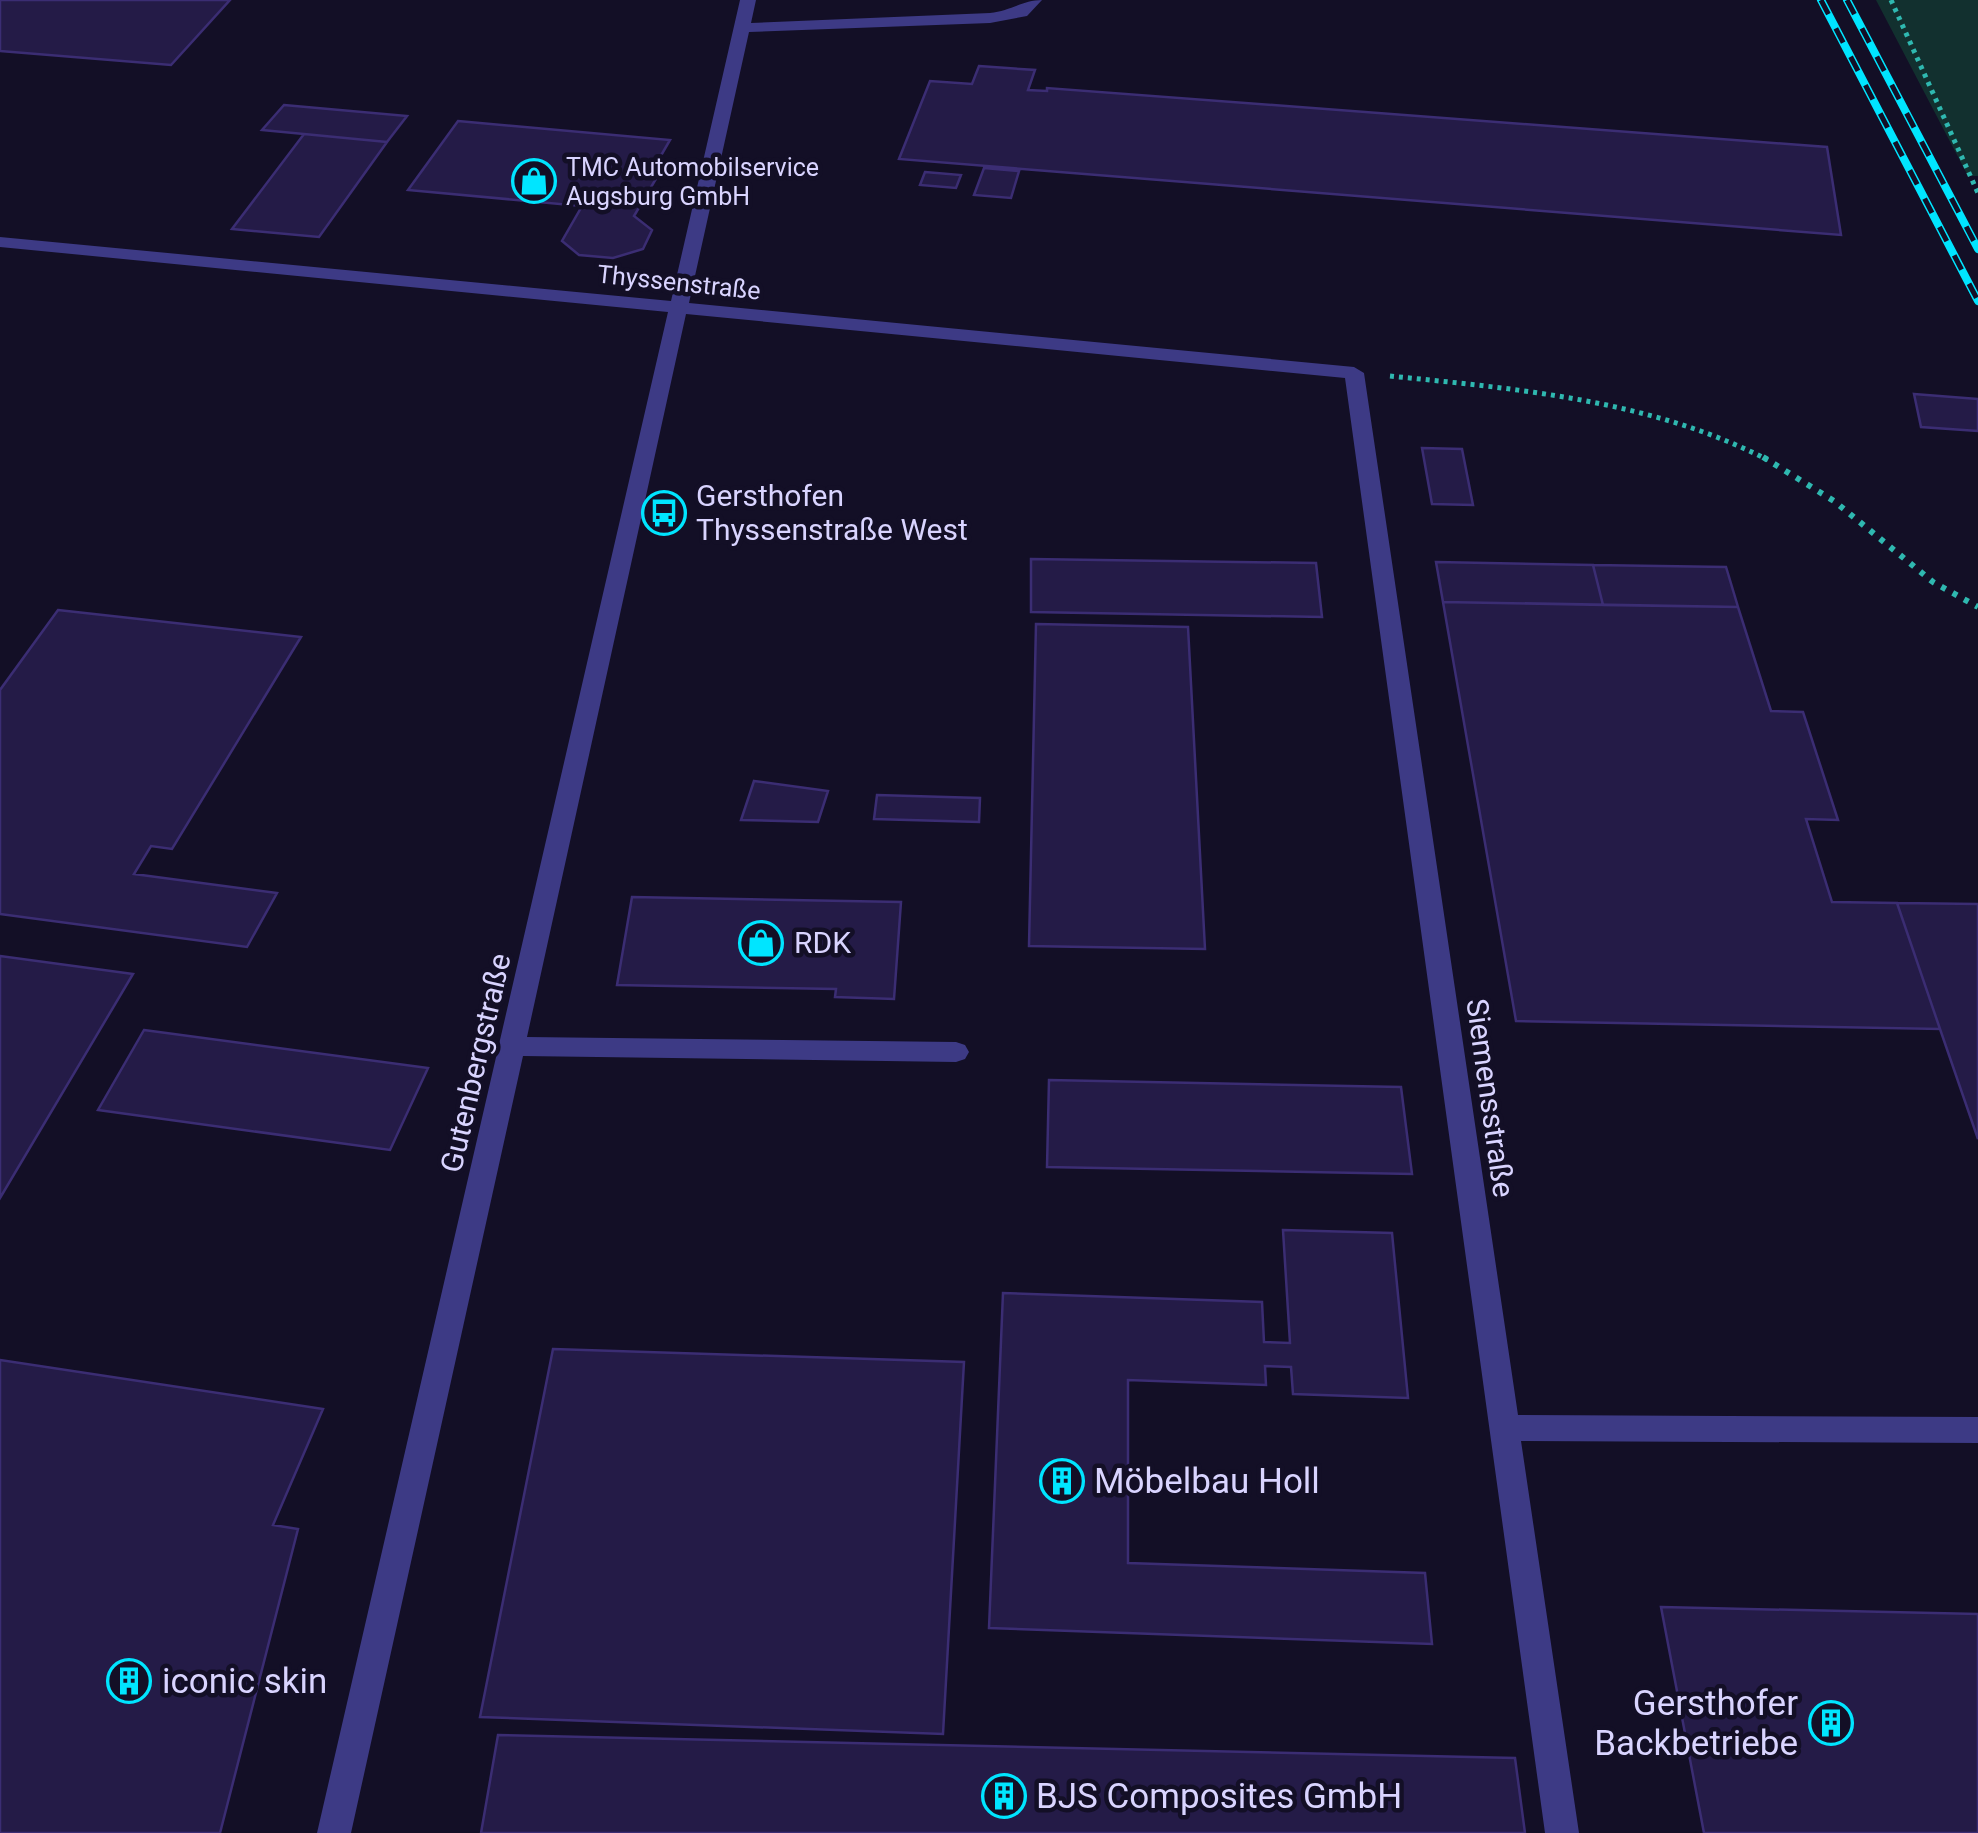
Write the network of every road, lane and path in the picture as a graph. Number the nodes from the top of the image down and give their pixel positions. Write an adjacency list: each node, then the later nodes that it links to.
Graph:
1 (748, 0): 4 (street, Gutenbergstraße)
2 (1034, 0): 4 (street)
3 (1891, 0): 7 (path)
4 (742, 28): 6 (street, Gutenbergstraße)
5 (711, 64): 6 (street)
6 (733, 66): 9 (street, Gutenbergstraße)
7 (1978, 193)
8 (0, 242): 9 (street, Thyssenstraße)
9 (678, 307): 10 (street, Thyssenstraße); 12 (street, Gutenbergstraße)
10 (1354, 373): 11 (path); 14 (street, Siemensstraße)
11 (1978, 607)
12 (513, 1046): 13 (street); 16 (street, Gutenbergstraße)
13 (956, 1052)
14 (1504, 1428): 15 (street); 17 (street, Siemensstraße)
15 (1978, 1430)
16 (334, 1833)
17 (1562, 1833)

